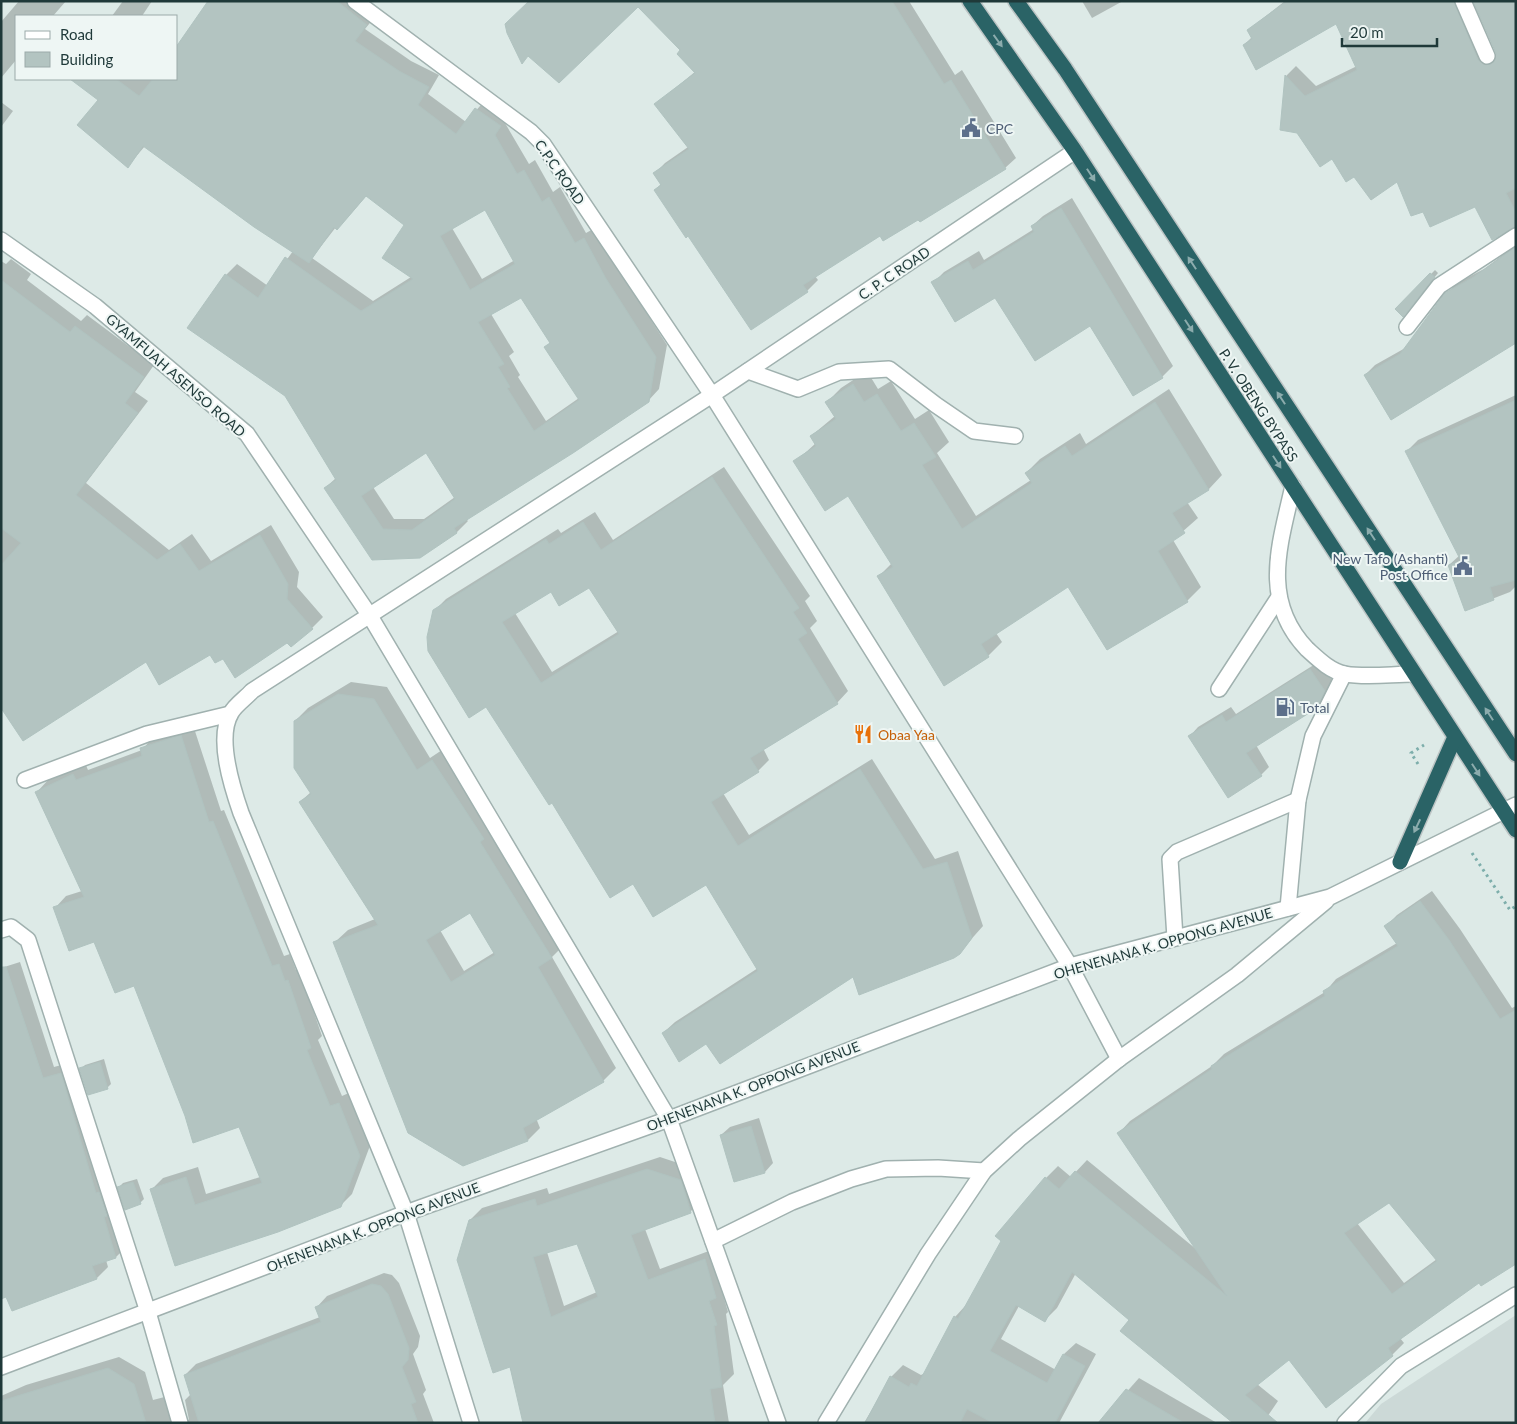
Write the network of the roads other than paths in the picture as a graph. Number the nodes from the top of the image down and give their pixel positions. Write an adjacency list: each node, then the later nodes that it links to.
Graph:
1 (355, 1): 11 (street, C.P.C ROAD)
2 (970, 1): 6 (highway, P. V. OBENG BYPASS, one-way to 6)
3 (1016, 1): 21 (highway, P. V. OBENG BYPASS, one-way to 3)
4 (1463, 1): 5 (street)
5 (1487, 56)
6 (1075, 151): 10 (street, C. P. C ROAD); 13 (highway, P. V. OBENG BYPASS, one-way to 13)
7 (1516, 236): 9 (street)
8 (1, 240): 15 (street, GYAMFUAH ASENSO ROAD)
9 (1407, 327)
10 (748, 371): 11 (street, C. P. C ROAD); 12 (street)
11 (712, 395): 15 (street, C. P. C ROAD); 31 (street, C.P.C ROAD)
12 (1015, 436)
13 (1293, 486): 14 (street); 17 (highway, P. V. OBENG BYPASS)
14 (1279, 597): 16 (street); 18 (street)
15 (370, 616): 19 (street, C. P. C ROAD); 33 (street, GYAMFUAH ASENSO ROAD)
16 (1344, 674): 17 (street); 23 (street)
17 (1414, 674): 20 (highway, P. V. OBENG BYPASS)
18 (1219, 689)
19 (230, 714): 22 (street); 35 (street)
20 (1455, 737): 24 (highway, P. V. OBENG BYPASS, one-way to 24); 26 (highway, one-way to 26)
21 (1516, 754)
22 (25, 780)
23 (1298, 800): 28 (street); 30 (street)
24 (1510, 808): 25 (highway, P. V. OBENG BYPASS); 26 (street, OHENENANA K. OPPONG AVENUE)
25 (1516, 830)
26 (1400, 862): 27 (street, OHENENANA K. OPPONG AVENUE)
27 (1330, 897): 28 (street, OHENENANA K. OPPONG AVENUE); 32 (street)
28 (1288, 908): 30 (street, OHENENANA K. OPPONG AVENUE)
29 (1, 930): 38 (street)
30 (1175, 938): 31 (street, OHENENANA K. OPPONG AVENUE)
31 (1070, 966): 32 (street, C.P.C ROAD); 33 (street, OHENENANA K. OPPONG AVENUE)
32 (1119, 1059): 34 (street)
33 (669, 1119): 35 (street, OHENENANA K. OPPONG AVENUE); 36 (street, GYAMFUAH ASENSO ROAD)
34 (984, 1171): 36 (street); 43 (street)
35 (406, 1213): 38 (street, OHENENANA K. OPPONG AVENUE); 41 (street)
36 (713, 1241): 42 (street, GYAMFUAH ASENSO ROAD)
37 (1516, 1295): 44 (street)
38 (148, 1312): 39 (street, OHENENANA K. OPPONG AVENUE); 40 (street)
39 (1, 1367)
40 (180, 1423)
41 (472, 1423)
42 (778, 1423)
43 (826, 1423)
44 (1344, 1423)

